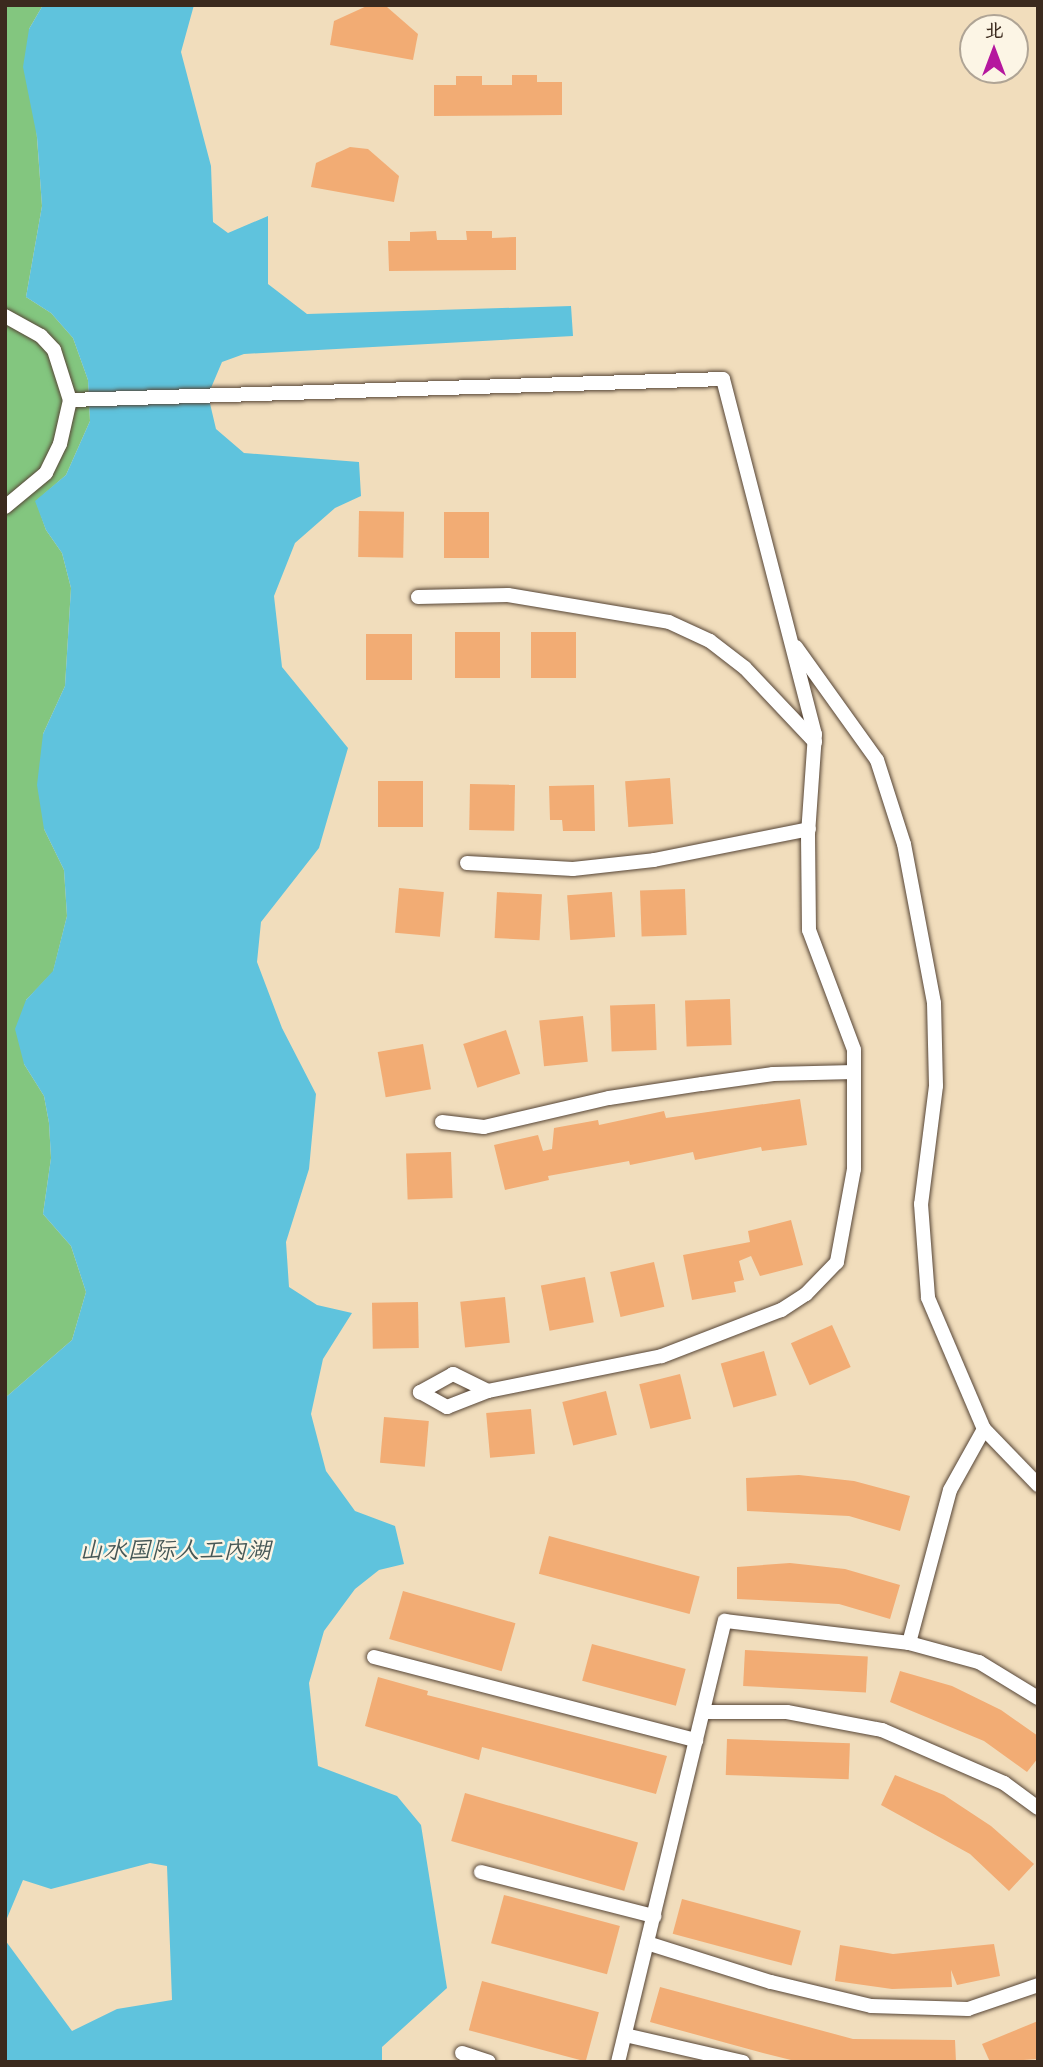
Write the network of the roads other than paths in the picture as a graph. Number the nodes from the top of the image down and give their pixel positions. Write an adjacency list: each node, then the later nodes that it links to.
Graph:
1 (5, 316): 2 (street)
2 (70, 400): 3 (street); 5 (street)
3 (5, 507)
4 (418, 597): 6 (street)
5 (791, 641): 6 (street); 12 (street)
6 (815, 742): 7 (street)
7 (809, 829): 8 (street); 9 (street)
8 (467, 863)
9 (854, 1072): 10 (street); 11 (street)
10 (442, 1122)
11 (488, 1391)
12 (984, 1429): 13 (street); 14 (street)
13 (1038, 1485)
14 (909, 1643): 16 (street); 17 (street)
15 (374, 1657): 18 (street)
16 (1038, 1698)
17 (703, 1712): 18 (street); 19 (street)
18 (696, 1740): 21 (street)
19 (1038, 1808)
20 (481, 1871): 21 (street)
21 (653, 1916): 22 (street)
22 (647, 1943): 23 (street); 24 (street)
23 (1038, 1985)
24 (625, 2035): 27 (street); 28 (street)
25 (462, 2053): 26 (street)
26 (489, 2062)
27 (618, 2062)
28 (743, 2062)

